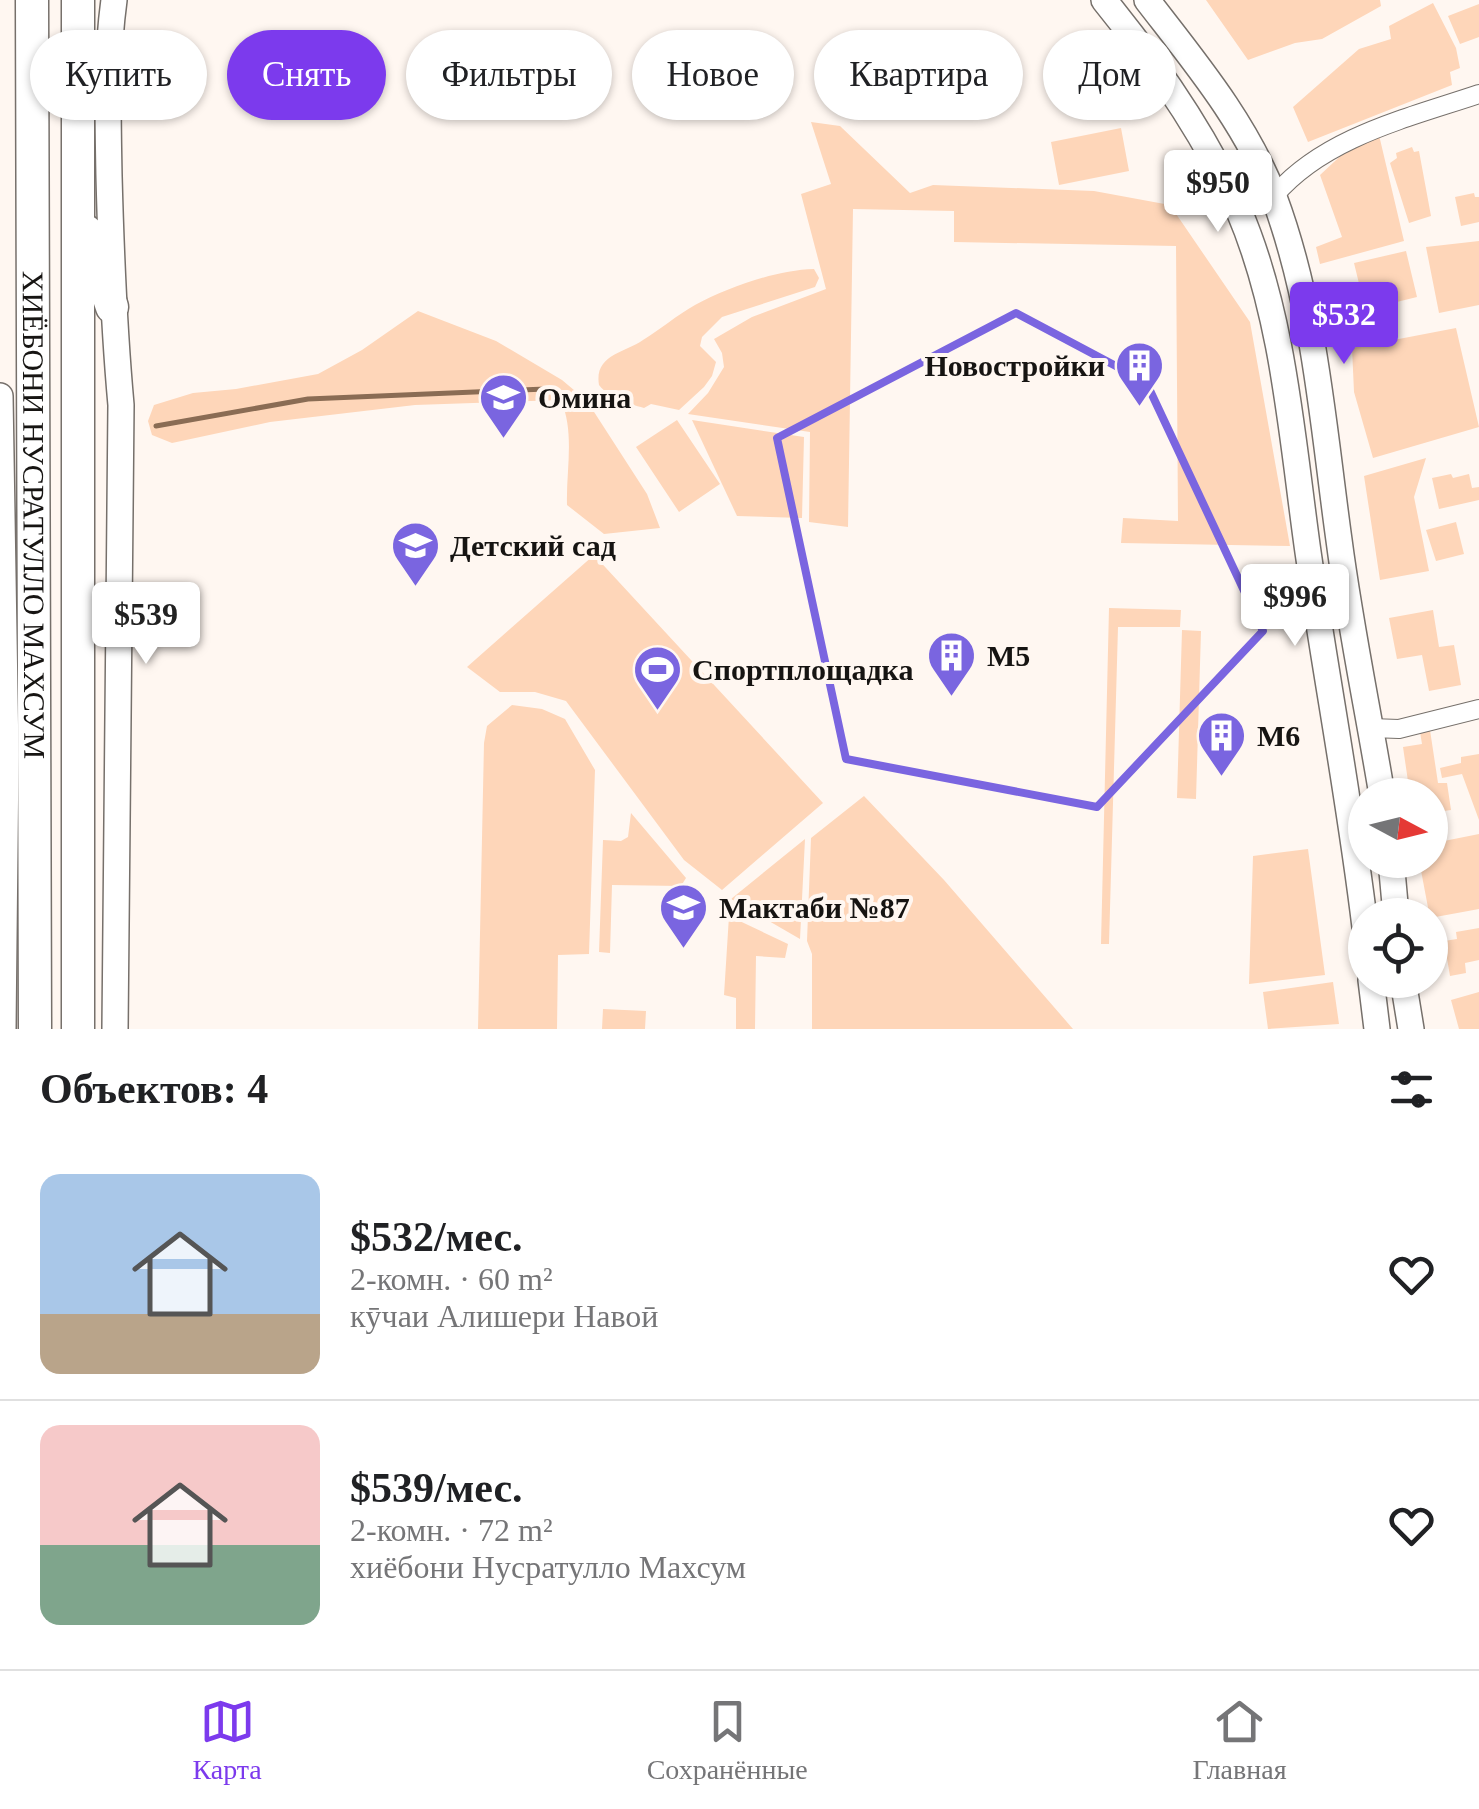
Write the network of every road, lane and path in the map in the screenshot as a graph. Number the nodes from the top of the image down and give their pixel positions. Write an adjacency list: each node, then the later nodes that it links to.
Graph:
1 (32, 0): 18 (highway, ХИЁБОНИ НУСРАТУЛЛО МАХСУМ)
2 (78, 0): 8 (highway, ХИЁБОНИ НУСРАТУЛЛО МАХСУМ)
3 (114, 0): 9 (street)
4 (1104, 0): 14 (street)
5 (1147, 0): 7 (street)
6 (1479, 94): 7 (street)
7 (1274, 196): 12 (street)
8 (77, 203): 9 (highway); 19 (highway, ХИЁБОНИ НУСРАТУЛЛО МАХСУМ)
9 (112, 308): 20 (street)
10 (0, 396): 17 (street)
11 (1479, 710): 12 (street)
12 (1371, 728): 13 (street)
13 (1379, 778)
14 (1361, 898)
15 (1374, 998): 21 (street)
16 (1406, 998): 22 (street)
17 (3, 1029)
18 (35, 1029)
19 (78, 1029)
20 (115, 1029)
21 (1378, 1029)
22 (1412, 1029)

